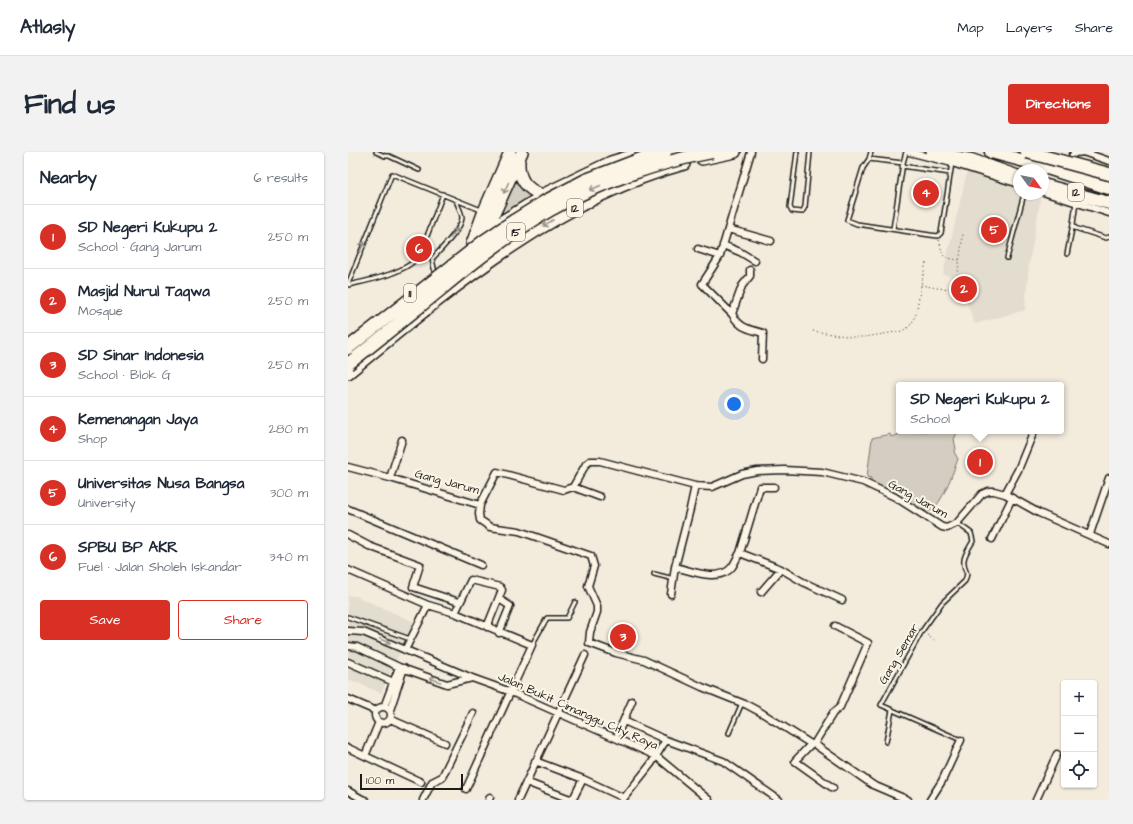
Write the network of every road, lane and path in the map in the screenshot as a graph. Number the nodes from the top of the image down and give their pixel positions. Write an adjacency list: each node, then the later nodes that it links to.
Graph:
1 (376, 152): 17 (lane)
2 (391, 152): 17 (lane)
3 (644, 152): 34 (highway, 12)
4 (665, 152): 67 (highway, 15, bridge)
5 (712, 152): 69 (highway, 15, one-way to 69, bridge)
6 (735, 152): 58 (highway, 12, one-way to 58)
7 (751, 152): 43 (street)
8 (797, 152): 9 (lane)
9 (810, 152)
10 (871, 152): 18 (lane)
11 (907, 152): 19 (street); 22 (lane)
12 (932, 152): 19 (highway)
13 (991, 152): 31 (highway)
14 (1084, 152): 20 (street); 21 (street)
15 (1039, 153): 21 (highway, 12); 23 (highway); 26 (highway, bridge)
16 (517, 154): 34 (highway); 39 (highway); 44 (highway, 11, one-way to 44)
17 (389, 156): 24 (lane)
18 (869, 159): 22 (lane); 42 (lane)
19 (952, 160): 25 (lane); 27 (highway); 28 (street)
20 (1109, 161)
21 (1069, 162): 26 (highway, 12)
22 (903, 165): 25 (lane); 42 (lane)
23 (1109, 167)
24 (419, 170)
25 (950, 173): 46 (lane)
26 (1109, 175)
27 (1013, 176)
28 (1013, 177)
29 (1049, 183): 38 (highway, 12)
30 (1049, 186): 38 (highway)
31 (1109, 188)
32 (443, 194): 35 (lane); 62 (lane); 62 (lane, one-way to 32)
33 (1049, 194): 37 (street)
34 (542, 195): 44 (highway, 12)
35 (456, 200): 39 (lane); 61 (lane, one-way to 35)
36 (1022, 200): 54 (lane)
37 (1076, 202): 40 (street); 41 (lane)
38 (1109, 203)
39 (484, 211): 49 (highway)
40 (1109, 212)
41 (1073, 224): 47 (lane); 52 (lane)
42 (893, 228): 46 (lane)
43 (728, 229): 48 (street); 50 (street)
44 (485, 234): 49 (highway, 11); 58 (highway, 11)
45 (963, 234): 55 (path)
46 (938, 236): 55 (path)
47 (1109, 237)
48 (771, 241)
49 (472, 244): 60 (highway); 61 (highway, 11)
50 (723, 245): 53 (street); 56 (street)
51 (698, 248): 53 (street)
52 (1067, 254)
53 (720, 256): 64 (street)
54 (1007, 258)
55 (959, 260): 63 (path)
56 (755, 261)
57 (926, 263): 63 (path)
58 (485, 265): 60 (highway, 11)
59 (750, 270): 64 (street)
60 (475, 272): 70 (highway, 11)
61 (435, 273): 66 (highway, 11)
62 (348, 284)
63 (921, 285): 65 (path)
64 (732, 314): 68 (street)
65 (813, 331)
66 (348, 342)
67 (348, 348)
68 (762, 359)
69 (348, 364)
70 (348, 373)
71 (1033, 434): 79 (street)
72 (402, 440): 74 (street)
73 (348, 467): 74 (street, Gang Jarum)
74 (390, 478): 82 (street, Gang Jarum)
75 (1109, 478): 85 (street)
76 (695, 486): 77 (street, Gang Jarum); 84 (street, Gang Jarum); 91 (street)
77 (573, 487): 80 (street); 82 (street, Gang Jarum)
78 (774, 487): 89 (street)
79 (1005, 494): 81 (street, Gang Jarum); 84 (street, Gang Jarum)
80 (600, 497)
81 (1012, 498): 85 (street, Gang Jarum); 87 (street)
82 (480, 505): 127 (street)
83 (348, 509): 90 (street)
84 (957, 523): 112 (lane, Gang Semar)
85 (1090, 534): 88 (street, Gang Jarum)
86 (348, 535): 98 (street)
87 (992, 539)
88 (1109, 544)
89 (740, 553): 91 (street); 92 (street)
90 (481, 565)
91 (675, 567): 97 (street)
92 (781, 569): 99 (street); 103 (street)
93 (348, 570): 96 (street)
94 (654, 574): 97 (lane)
95 (348, 576): 96 (street)
96 (359, 576): 101 (street)
97 (674, 579): 100 (street)
98 (413, 586): 101 (street); 104 (street)
99 (761, 592)
100 (671, 594)
101 (409, 598): 106 (street)
102 (499, 599): 104 (street); 110 (street); 113 (street)
103 (842, 600)
104 (459, 602): 107 (street)
105 (575, 602): 116 (lane)
106 (428, 605): 107 (street); 114 (street)
107 (455, 613): 110 (street)
108 (348, 617): 114 (lane)
109 (835, 626): 142 (street)
110 (487, 627): 113 (street)
111 (348, 631): 118 (street, Jalan Bukit Cimanggu City Raya, one-way to 118)
112 (922, 631): 115 (path); 129 (lane, Gang Semar)
113 (499, 633): 116 (street)
114 (410, 639): 118 (street)
115 (936, 642)
116 (532, 645): 124 (street)
117 (348, 646): 121 (street)
118 (405, 650): 122 (street, Jalan Bukit Cimanggu City Raya)
119 (585, 655): 132 (street)
120 (348, 662): 123 (street)
121 (402, 668): 122 (street, one-way to 121); 123 (street)
122 (472, 678): 124 (street, Jalan Bukit Cimanggu City Raya)
123 (396, 683): 128 (street)
124 (511, 692): 132 (street, Jalan Bukit Cimanggu City Raya); 152 (street)
125 (348, 699): 130 (street)
126 (632, 701): 134 (street)
127 (742, 703): 137 (lane); 142 (street)
128 (386, 708): 130 (street); 133 (street)
129 (892, 710): 139 (lane); 140 (lane)
130 (376, 711): 135 (street)
131 (472, 713): 157 (street)
132 (558, 713): 146 (street, Jalan Bukit Cimanggu City Raya); 147 (street)
133 (390, 719): 135 (street); 141 (street)
134 (624, 721): 136 (street); 138 (street)
135 (379, 722): 145 (street)
136 (618, 733)
137 (729, 733)
138 (666, 740): 146 (street); 155 (street)
139 (961, 740): 161 (street)
140 (886, 742)
141 (445, 743)
142 (813, 744): 151 (street); 160 (street)
143 (348, 748): 145 (street)
144 (1057, 754): 162 (street)
145 (365, 756): 149 (street)
146 (656, 756): 154 (street); 159 (street, Jalan Bukit Cimanggu City Raya)
147 (536, 761): 148 (street); 150 (street)
148 (582, 779): 150 (street); 154 (street)
149 (421, 782)
150 (526, 782): 158 (street)
151 (833, 788)
152 (466, 789)
153 (348, 791): 156 (street)
154 (624, 799)
155 (777, 799)
156 (365, 800)
157 (423, 800)
158 (518, 800)
159 (709, 800)
160 (908, 800)
161 (930, 800)
162 (1036, 800)

